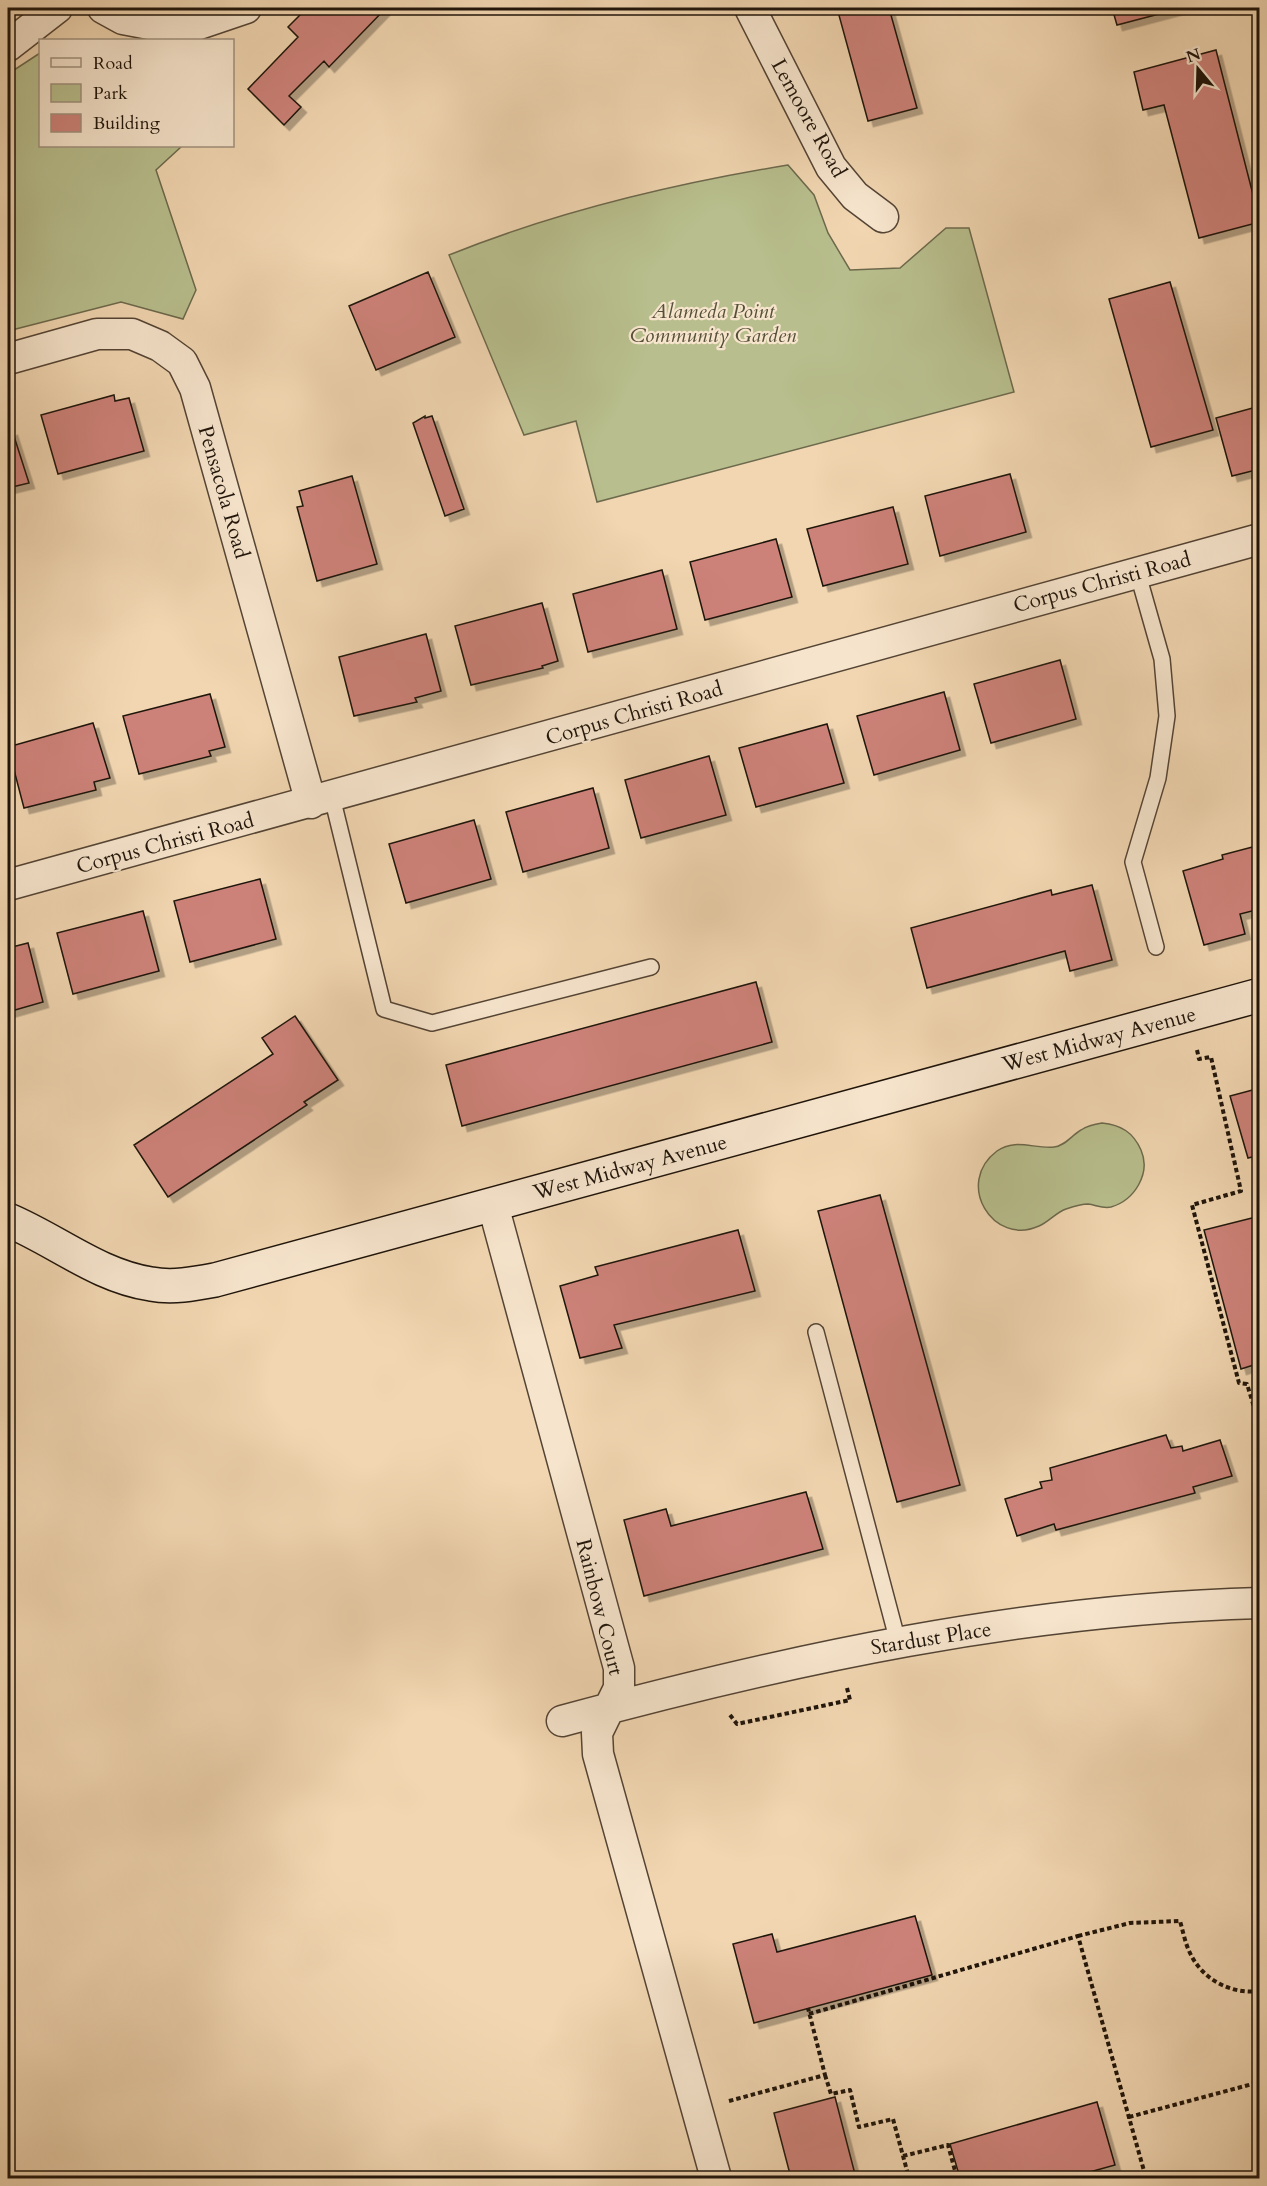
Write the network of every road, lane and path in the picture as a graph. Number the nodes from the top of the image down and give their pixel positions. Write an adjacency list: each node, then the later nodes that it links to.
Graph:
1 (57, 8): 5 (street)
2 (103, 8): 3 (street)
3 (246, 8)
4 (750, 8): 6 (street, Lemoore Road)
5 (8, 46)
6 (883, 217)
7 (8, 359): 10 (street, Pensacola Road)
8 (1260, 539): 9 (street, Corpus Christi Road)
9 (1137, 572): 10 (street, Corpus Christi Road); 12 (lane)
10 (322, 800): 11 (street, Corpus Christi Road); 13 (lane)
11 (8, 885)
12 (1156, 947)
13 (651, 967)
14 (1260, 995): 15 (street, West Midway Avenue)
15 (1186, 1015): 16 (street, West Midway Avenue); 19 (path)
16 (493, 1205): 17 (street, West Midway Avenue); 23 (street, Rainbow Court)
17 (8, 1220)
18 (816, 1332): 21 (lane)
19 (1254, 1407)
20 (1260, 1603): 21 (street, Stardust Place)
21 (898, 1642): 23 (street, Stardust Place)
22 (852, 1681): 24 (path)
23 (608, 1709): 25 (street, Stardust Place); 35 (street, Rainbow Court)
24 (728, 1710)
25 (562, 1721)
26 (1078, 1936): 27 (path); 29 (path); 33 (path)
27 (1260, 1991)
28 (808, 2008): 29 (path)
29 (809, 2014): 30 (path)
30 (825, 2075): 32 (path); 34 (path)
31 (1260, 2082): 33 (path)
32 (722, 2103)
33 (1129, 2117): 38 (path)
34 (903, 2156): 36 (path); 37 (path)
35 (716, 2178)
36 (909, 2178)
37 (957, 2178)
38 (1146, 2178)

